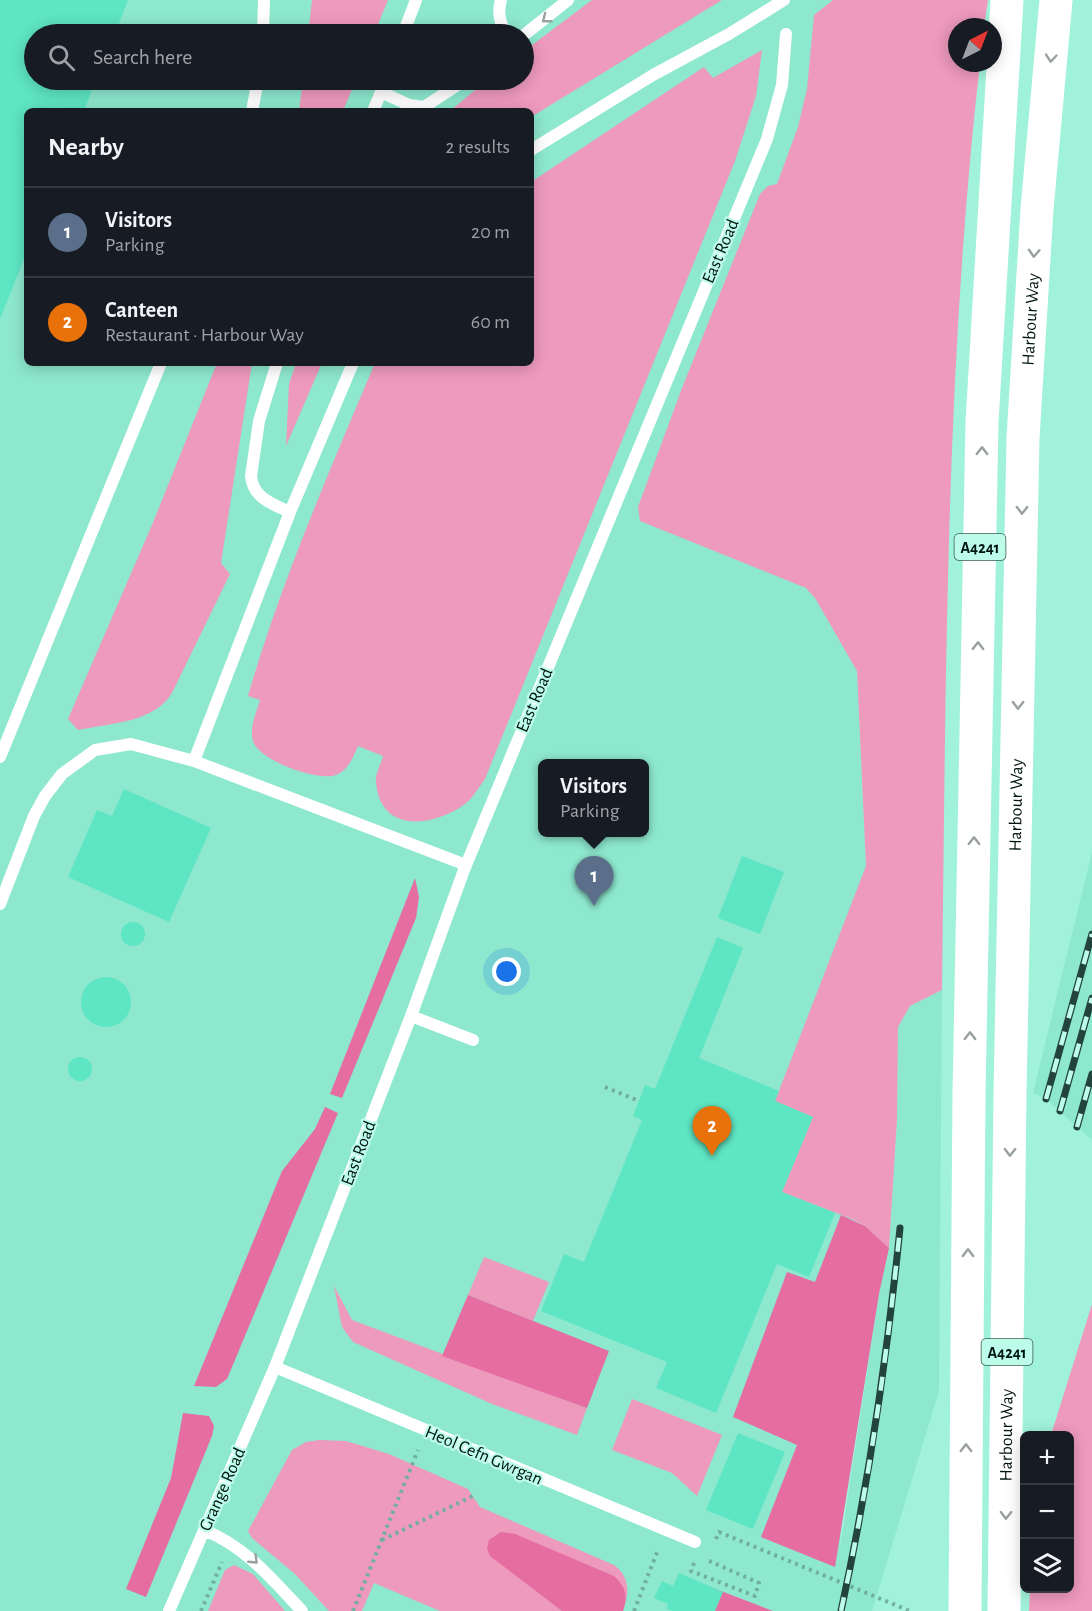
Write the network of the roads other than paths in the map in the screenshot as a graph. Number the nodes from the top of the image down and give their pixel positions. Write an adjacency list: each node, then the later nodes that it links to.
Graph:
1 (264, 0): 8 (lane)
2 (416, 0): 9 (lane)
3 (501, 0): 10 (lane)
4 (568, 0): 11 (lane, one-way to 11)
5 (784, 0): 19 (lane)
6 (1007, 0): 35 (main road, A4241, one-way to 6)
7 (1056, 0): 36 (main road, Harbour Way / A4241, one-way to 36)
8 (263, 24)
9 (407, 24)
10 (501, 24)
11 (534, 27)
12 (786, 34): 26 (lane, East Road)
13 (256, 90): 17 (lane)
14 (381, 90): 18 (lane)
15 (388, 90): 16 (lane)
16 (450, 90)
17 (253, 108)
18 (374, 108)
19 (534, 148)
20 (160, 366): 24 (lane)
21 (276, 366): 23 (lane)
22 (352, 366): 23 (lane)
23 (290, 512): 25 (lane)
24 (0, 757)
25 (194, 761): 26 (lane); 27 (lane)
26 (466, 865): 28 (lane, East Road)
27 (0, 904)
28 (411, 1016): 29 (lane); 30 (lane, East Road)
29 (473, 1040)
30 (275, 1366): 31 (lane, Grange Road); 32 (lane, Heol Cefn Gwrgan)
31 (204, 1530): 33 (lane, Grange Road); 34 (lane, one-way to 34)
32 (695, 1542)
33 (169, 1611)
34 (302, 1611)
35 (965, 1611)
36 (1004, 1611)

